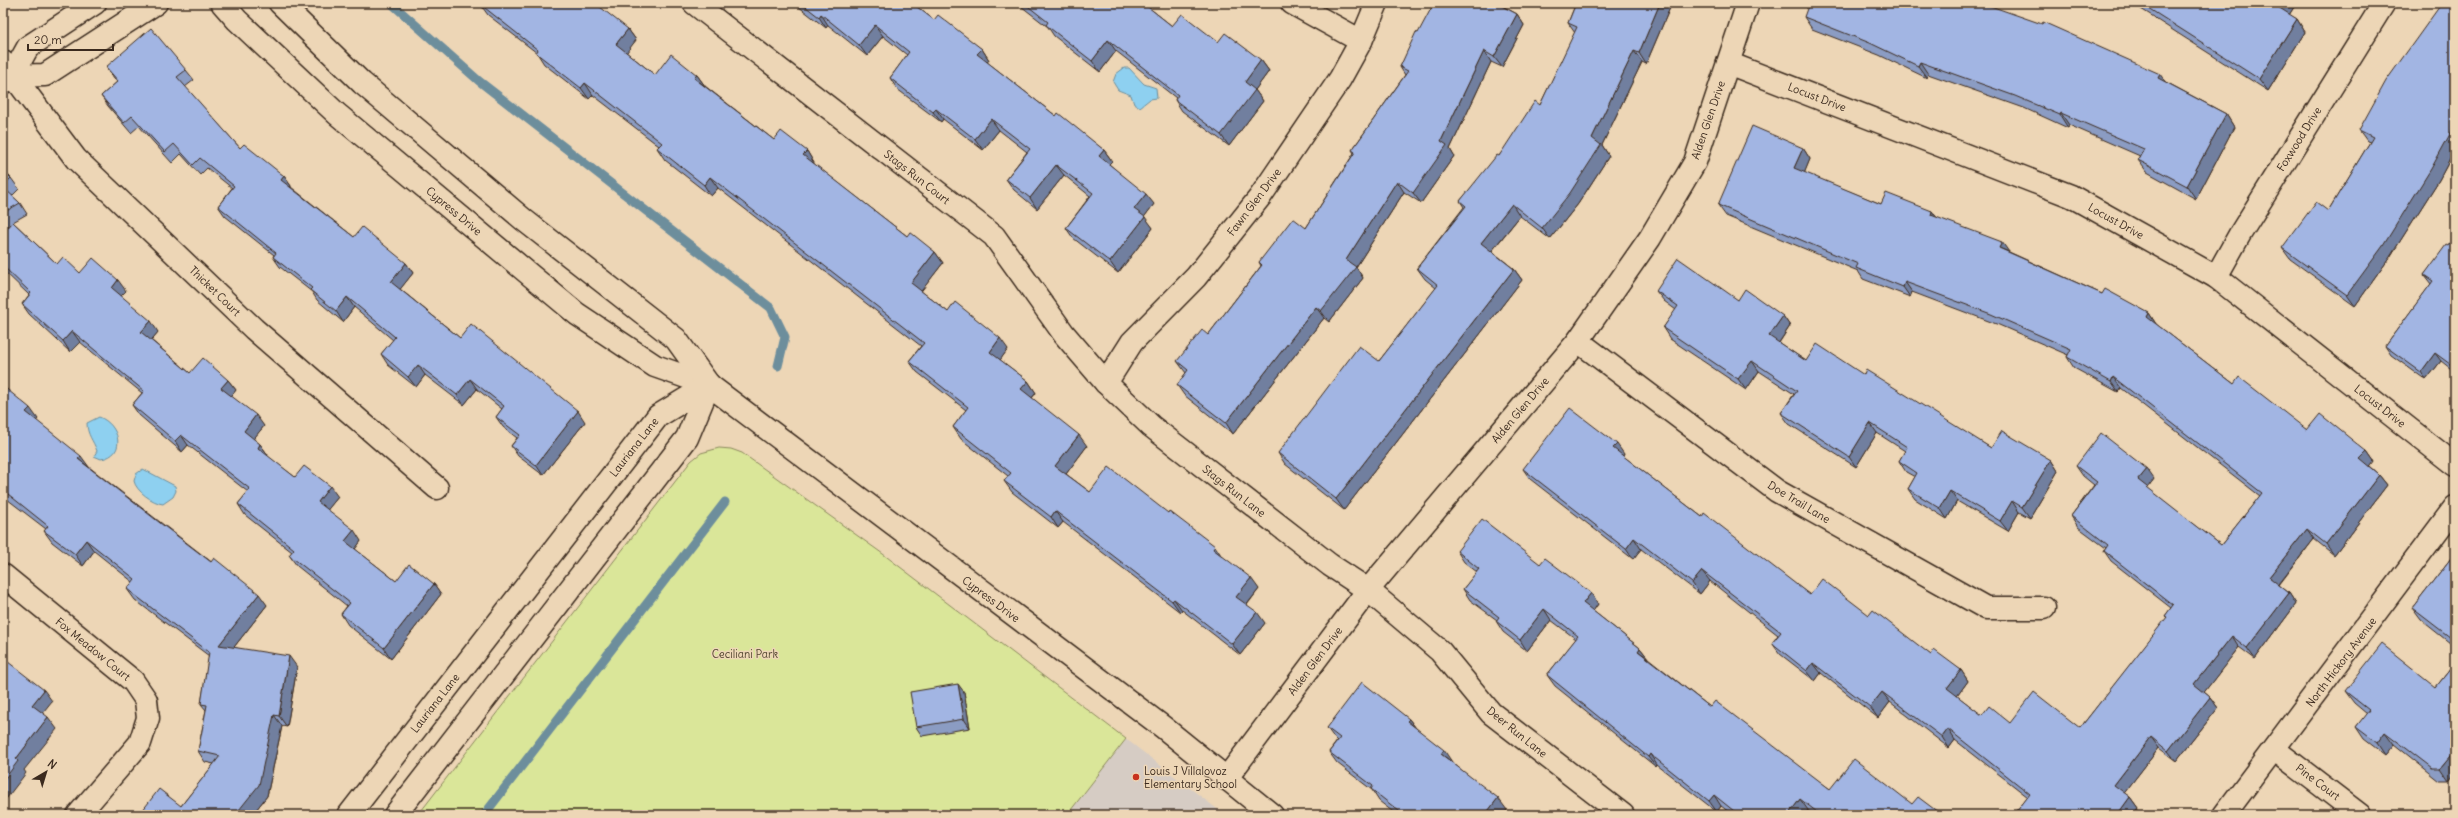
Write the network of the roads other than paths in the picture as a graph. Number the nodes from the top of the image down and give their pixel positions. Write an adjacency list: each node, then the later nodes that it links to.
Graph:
1 (95, 3): 12 (street)
2 (156, 3): 12 (street)
3 (222, 3): 16 (street, Cypress Drive)
4 (280, 3): 16 (street, Cypress Drive)
5 (694, 3): 15 (street, Stags Run Court)
6 (1292, 3): 10 (street)
7 (1377, 3): 10 (street, Fawn Glen Drive)
8 (1748, 3): 11 (street, Alden Glen Drive)
9 (2384, 3): 13 (street, Foxwood Drive)
10 (1361, 41): 15 (street, Fawn Glen Drive)
11 (1728, 63): 13 (street, Locust Drive); 14 (street, Alden Glen Drive)
12 (6, 74): 18 (street, Thicket Court)
13 (2216, 277): 17 (street, Locust Drive)
14 (1578, 341): 21 (street, Alden Glen Drive); 22 (street, Doe Trail Lane)
15 (1106, 383): 21 (street, Stags Run Lane)
16 (709, 385): 24 (street, Cypress Drive); 26 (street, Lauriana Lane); 27 (street)
17 (2455, 465)
18 (437, 488)
19 (2455, 507): 23 (street, North Hickory Avenue)
20 (3, 575): 25 (street, Fox Meadow Court)
21 (1368, 590): 24 (street, Alden Glen Drive); 29 (street, Deer Run Lane)
22 (2044, 608)
23 (2275, 750): 30 (street, North Hickory Avenue); 31 (street, Pine Court)
24 (1226, 779): 28 (street, Cypress Drive)
25 (78, 815)
26 (349, 815)
27 (395, 815)
28 (1272, 815)
29 (1623, 815)
30 (2224, 815)
31 (2360, 815)

